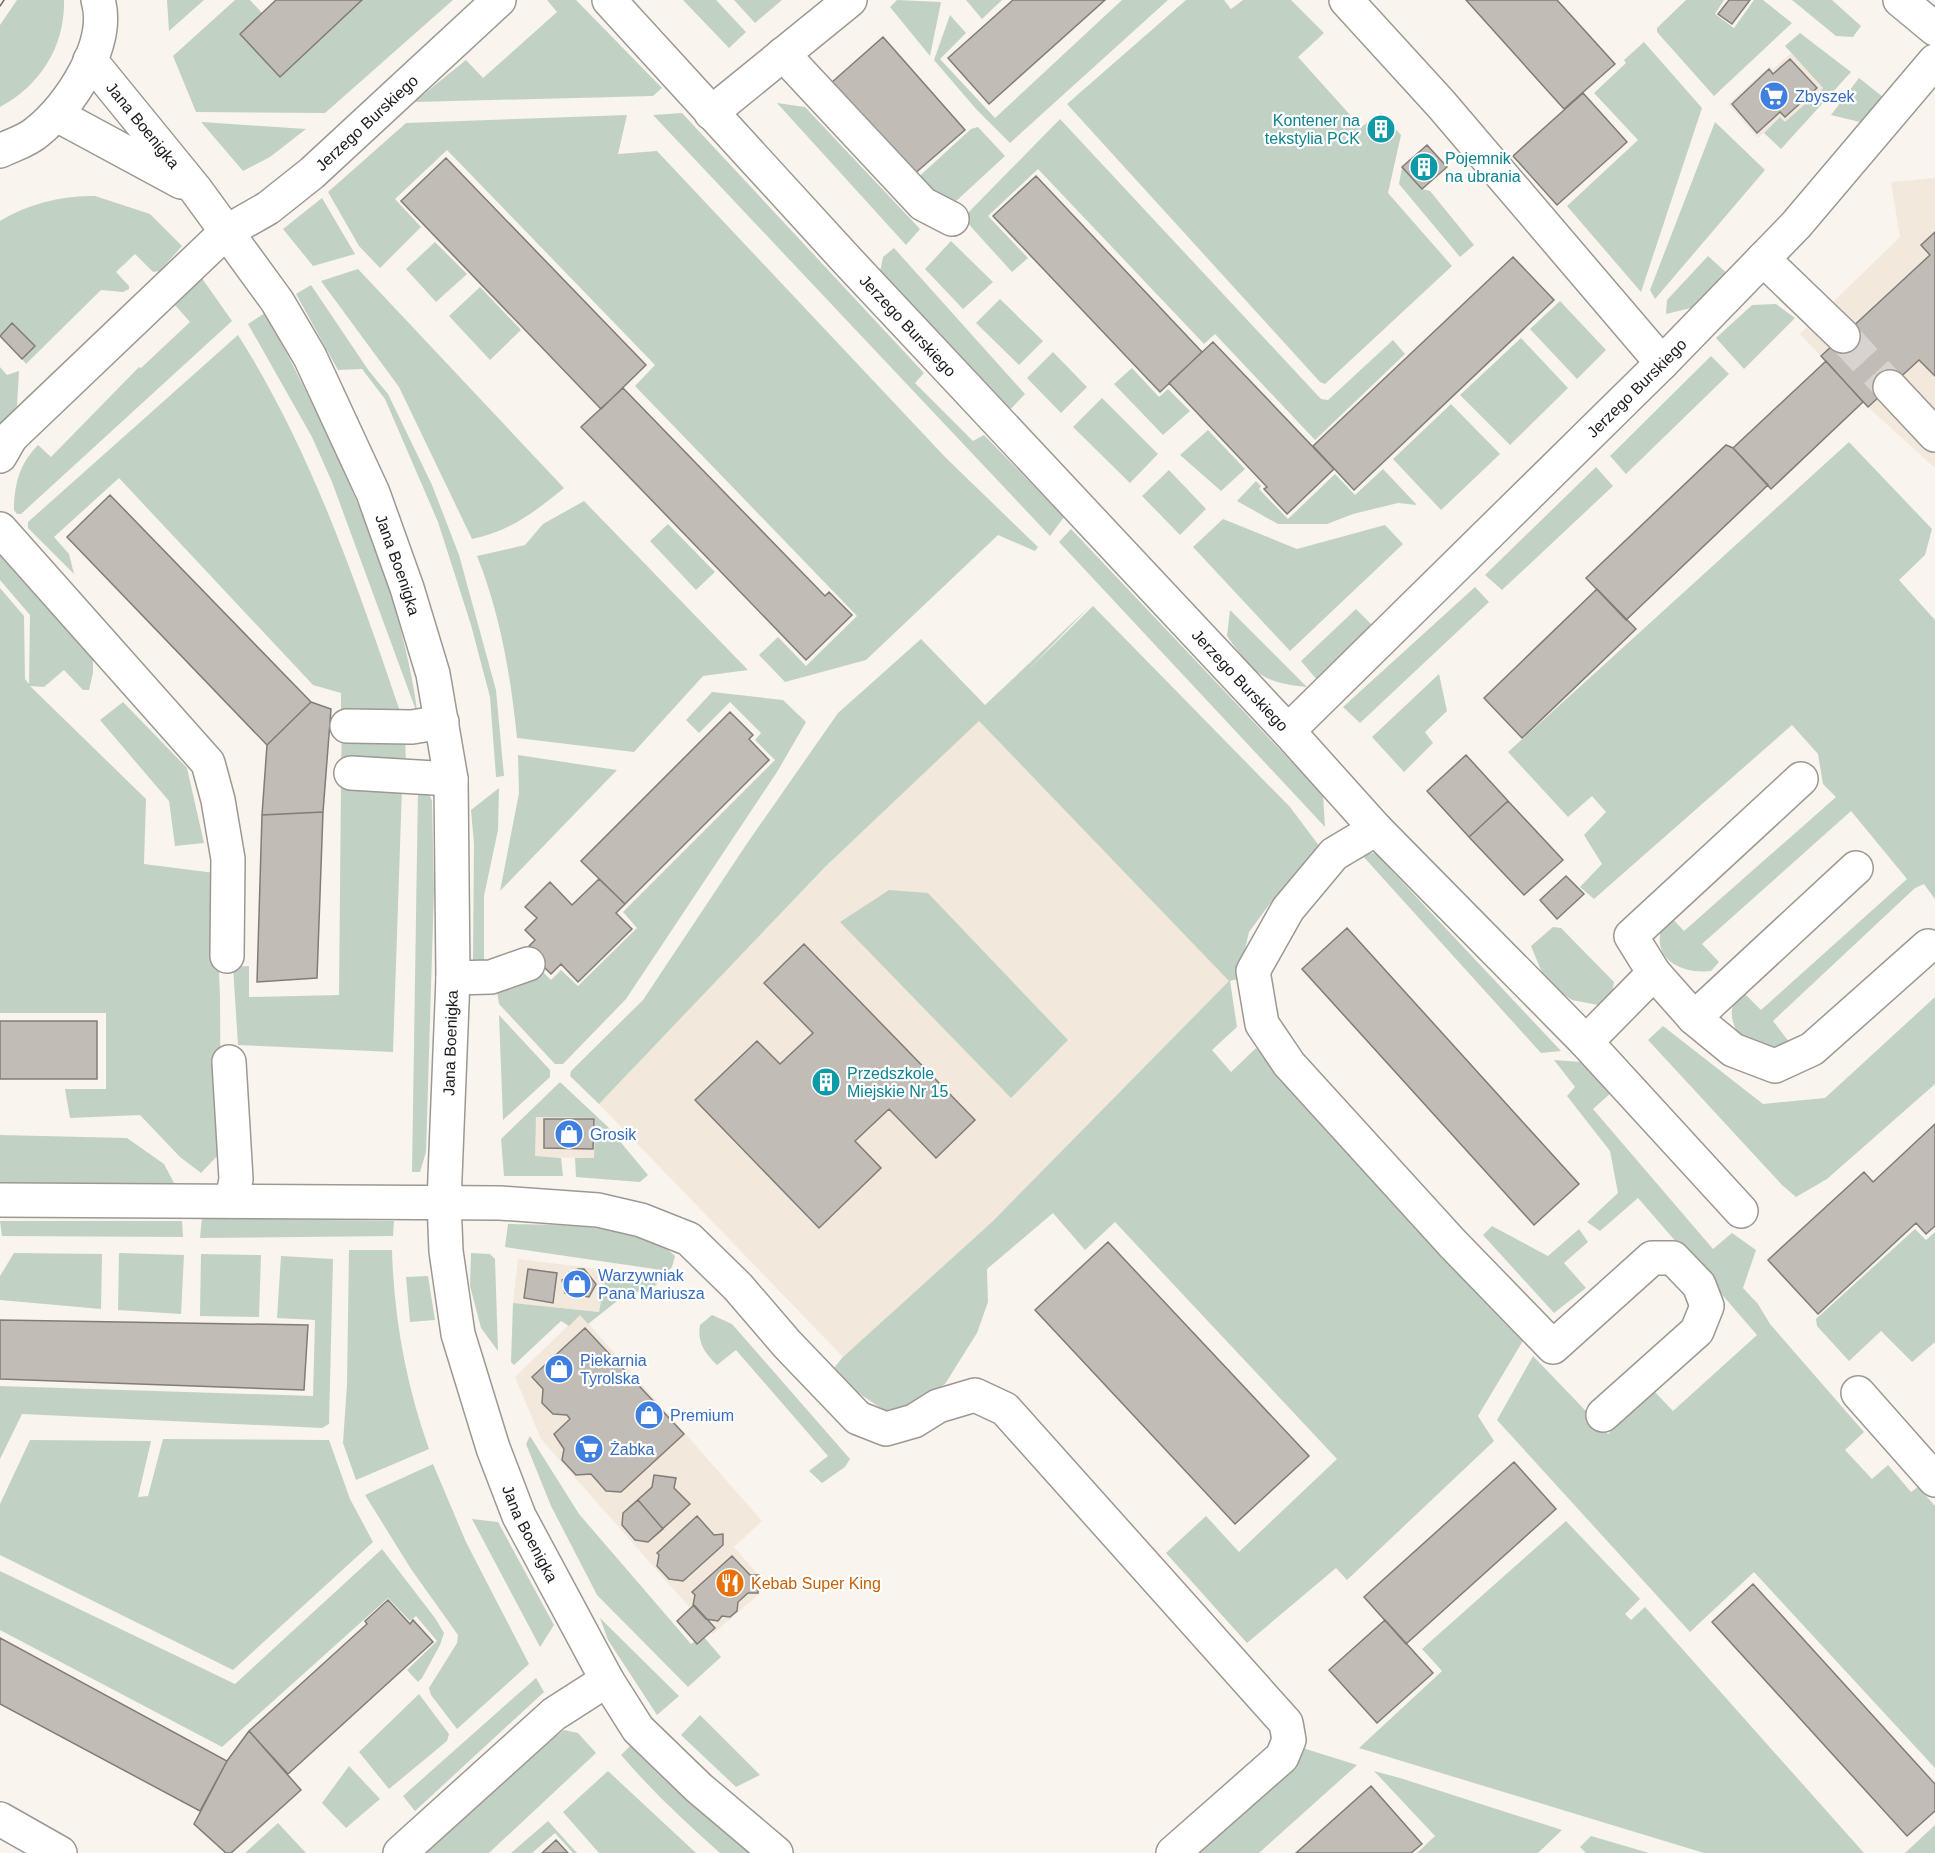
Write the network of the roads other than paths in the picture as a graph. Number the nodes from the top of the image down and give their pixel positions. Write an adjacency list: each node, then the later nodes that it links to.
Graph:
1 (98, 0): 9 (street)
2 (499, 0): 16 (street, Jerzego Burskiego)
3 (609, 0): 11 (street, Jerzego Burskiego)
4 (850, 0): 8 (street)
5 (1346, 0): 19 (street)
6 (1900, 0): 7 (street)
7 (1935, 29)
8 (783, 54): 11 (street); 15 (street)
9 (90, 60): 12 (street); 14 (street, Jana Boenigka)
10 (1935, 61): 17 (street, Jerzego Burskiego)
11 (711, 113): 26 (street, Jerzego Burskiego)
12 (57, 115): 13 (street); 14 (street, Jana Boenigka)
13 (0, 151)
14 (196, 190): 16 (street, Jana Boenigka)
15 (952, 219)
16 (226, 232): 22 (street, Jerzego Burskiego); 24 (street, Jana Boenigka)
17 (1762, 260): 18 (street); 19 (street, Jerzego Burskiego)
18 (1843, 336)
19 (1662, 363): 26 (street, Jerzego Burskiego)
20 (1890, 387): 21 (street)
21 (1935, 435)
22 (0, 456)
23 (0, 529): 33 (street)
24 (441, 723): 25 (street); 28 (street, Jana Boenigka)
25 (347, 726)
26 (1288, 730): 30 (street)
27 (351, 773): 28 (street)
28 (451, 779): 36 (street, Jana Boenigka)
29 (1801, 779): 35 (street)
30 (1376, 829): 38 (street); 45 (street)
31 (1856, 868): 37 (street)
32 (1928, 946): 37 (street)
33 (227, 956)
34 (528, 964): 36 (street)
35 (1654, 973): 37 (street); 38 (street)
36 (453, 978): 42 (street, Jana Boenigka)
37 (1694, 1018)
38 (1586, 1042): 43 (street)
39 (229, 1062): 41 (street)
40 (0, 1200): 41 (street)
41 (232, 1201): 42 (street)
42 (444, 1202): 47 (street, Jana Boenigka); 52 (street)
43 (1741, 1210)
44 (1858, 1394): 46 (street)
45 (1603, 1415)
46 (1935, 1480)
47 (607, 1680): 50 (street); 51 (street, Jana Boenigka)
48 (0, 1819): 49 (street)
49 (60, 1853)
50 (400, 1853)
51 (776, 1853)
52 (1173, 1853)

